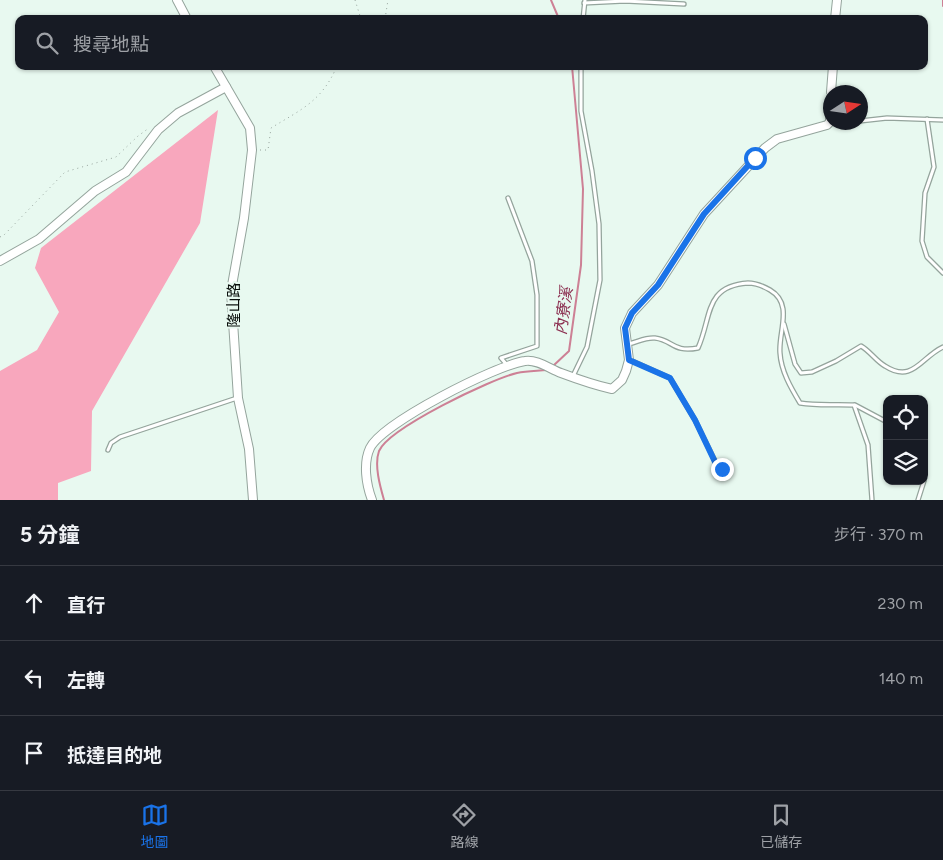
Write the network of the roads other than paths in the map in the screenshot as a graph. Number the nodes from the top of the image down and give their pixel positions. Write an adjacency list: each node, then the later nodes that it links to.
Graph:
1 (177, 0): 5 (street)
2 (837, 0): 7 (street)
3 (585, 2): 4 (lane); 6 (lane)
4 (684, 4)
5 (184, 15)
6 (583, 15)
7 (835, 15)
8 (216, 70): 12 (street, 隆山路)
9 (581, 70): 25 (lane)
10 (833, 70): 11 (street)
11 (832, 85)
12 (226, 87): 18 (street); 26 (street, 隆山路)
13 (927, 118): 14 (lane); 15 (lane); 19 (lane)
14 (868, 120)
15 (943, 120)
16 (823, 125): 21 (street)
17 (508, 198): 24 (lane)
18 (0, 260)
19 (943, 273)
20 (783, 321): 21 (lane); 22 (lane); 27 (lane)
21 (627, 344): 23 (street)
22 (943, 347)
23 (629, 360): 25 (street); 30 (lane)
24 (508, 366): 25 (street); 33 (street)
25 (573, 376)
26 (238, 398): 29 (lane); 32 (street, 隆山路)
27 (854, 405): 28 (lane); 34 (lane)
28 (883, 420)
29 (108, 450)
30 (722, 469)
31 (923, 485): 35 (lane)
32 (253, 500)
33 (372, 500)
34 (872, 500)
35 (918, 500)

